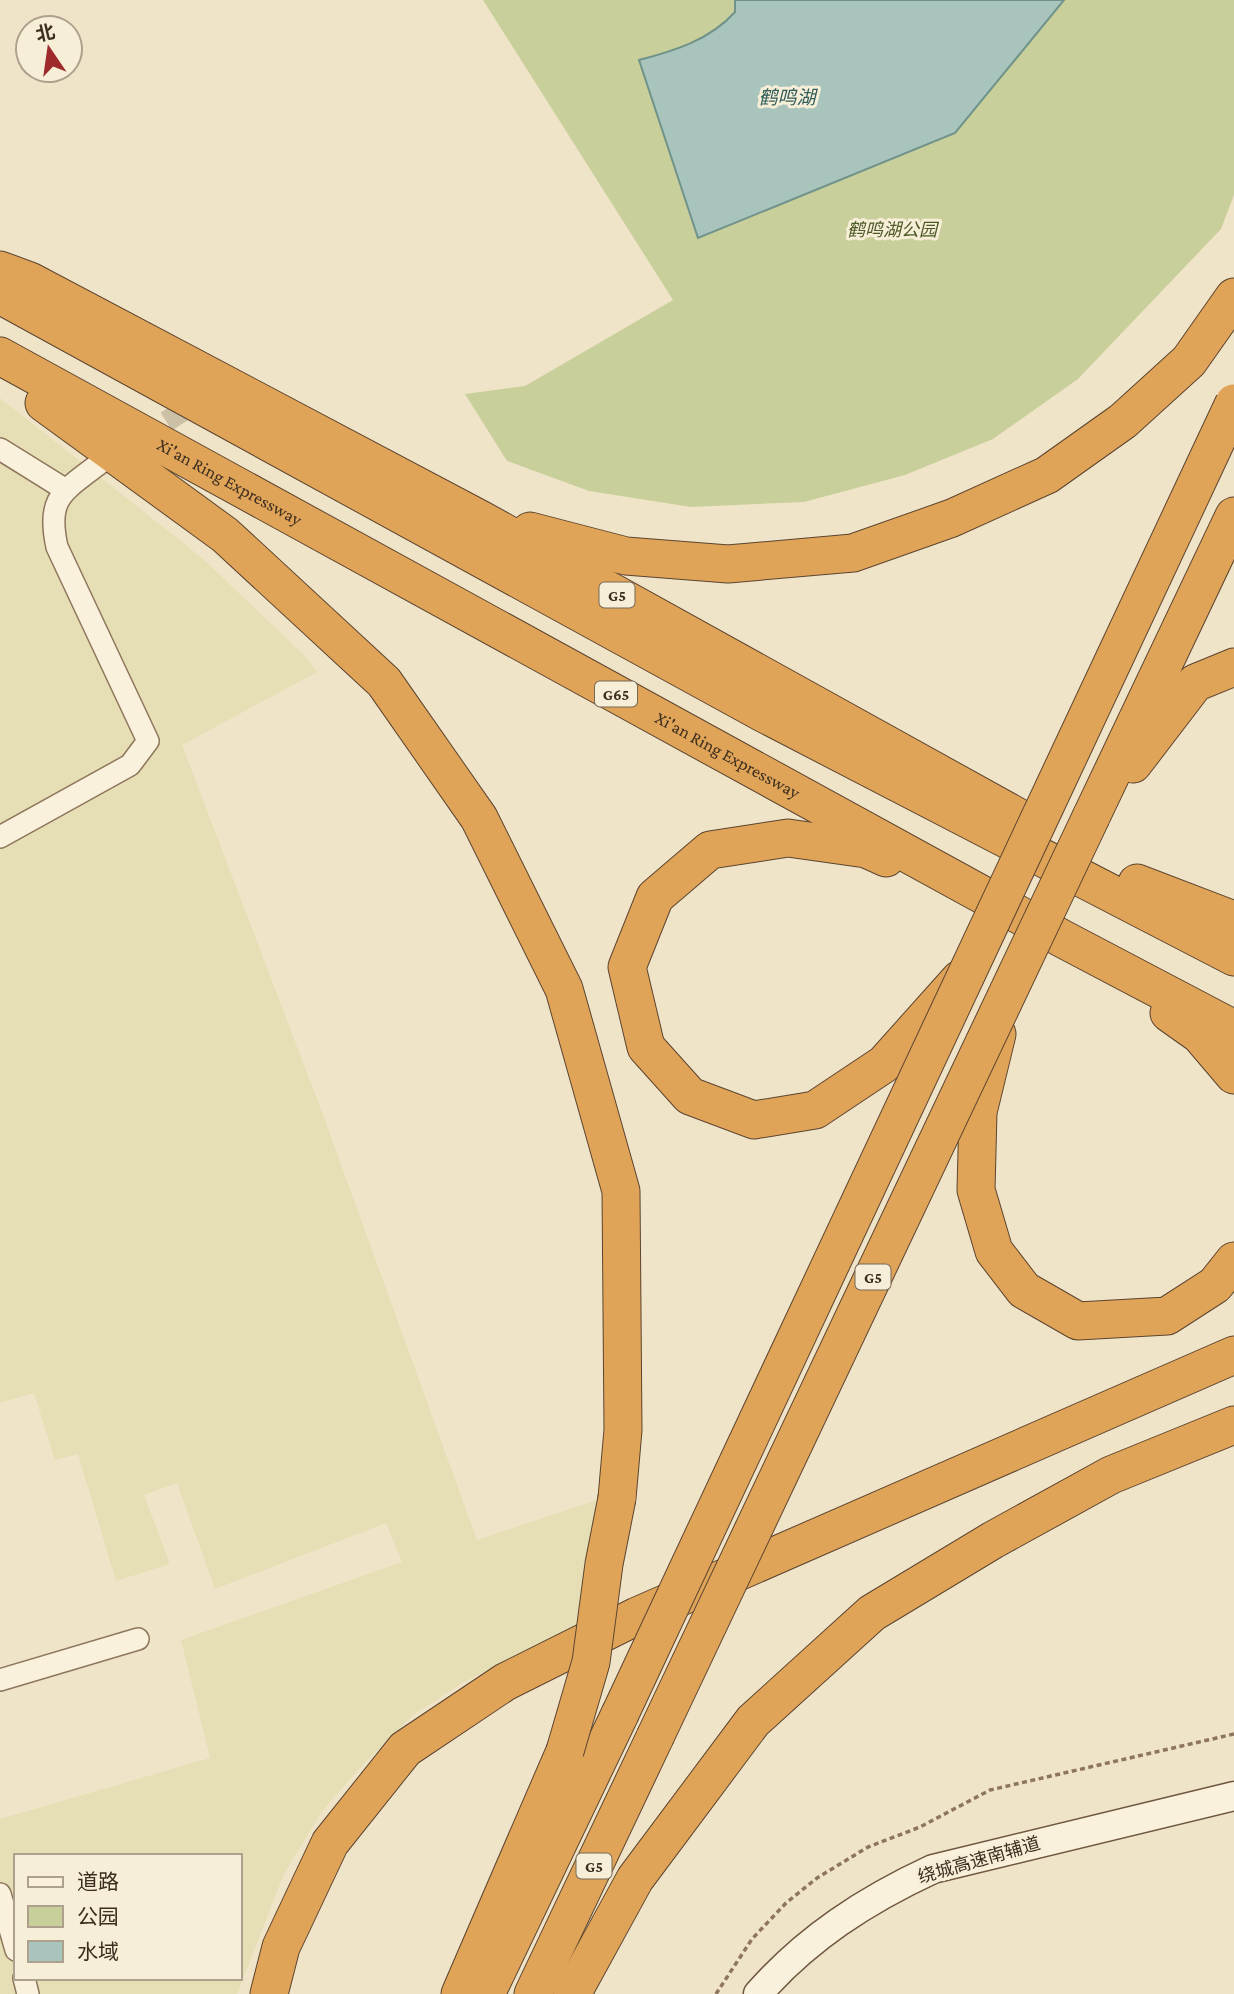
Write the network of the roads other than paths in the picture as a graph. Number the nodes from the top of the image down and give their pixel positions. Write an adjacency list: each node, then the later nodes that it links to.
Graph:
1 (0, 270): 11 (highway, G5)
2 (0, 296): 17 (highway)
3 (1234, 297): 11 (highway)
4 (0, 356): 16 (highway, Xi'an Ring Expressway / G65)
5 (0, 373): 31 (highway, bridge)
6 (1234, 403): 18 (highway, bridge)
7 (0, 449): 9 (street)
8 (100, 463): 9 (street)
9 (66, 490): 14 (street)
10 (1234, 516): 13 (highway)
11 (480, 519): 15 (highway, G5)
12 (1234, 667): 13 (highway, G5)
13 (1091, 817): 19 (highway, G5, bridge)
14 (0, 837)
15 (1234, 920)
16 (1063, 939): 18 (highway, bridge); 20 (highway, Xi'an Ring Expressway / G65); 21 (highway)
17 (1234, 957)
18 (970, 968): 32 (highway, bridge)
19 (1005, 999): 22 (highway, bridge); 33 (highway, G5, bridge)
20 (1234, 1029)
21 (1234, 1075)
22 (1234, 1261)
23 (1234, 1355): 30 (highway)
24 (1234, 1424): 34 (highway)
25 (138, 1639): 26 (street)
26 (0, 1680)
27 (1234, 1796): 35 (street, 绕城高速南辅道)
28 (0, 1894): 29 (street)
29 (14, 1943)
30 (269, 1994)
31 (460, 1994)
32 (486, 1994)
33 (533, 1994)
34 (572, 1994)
35 (758, 1994)

